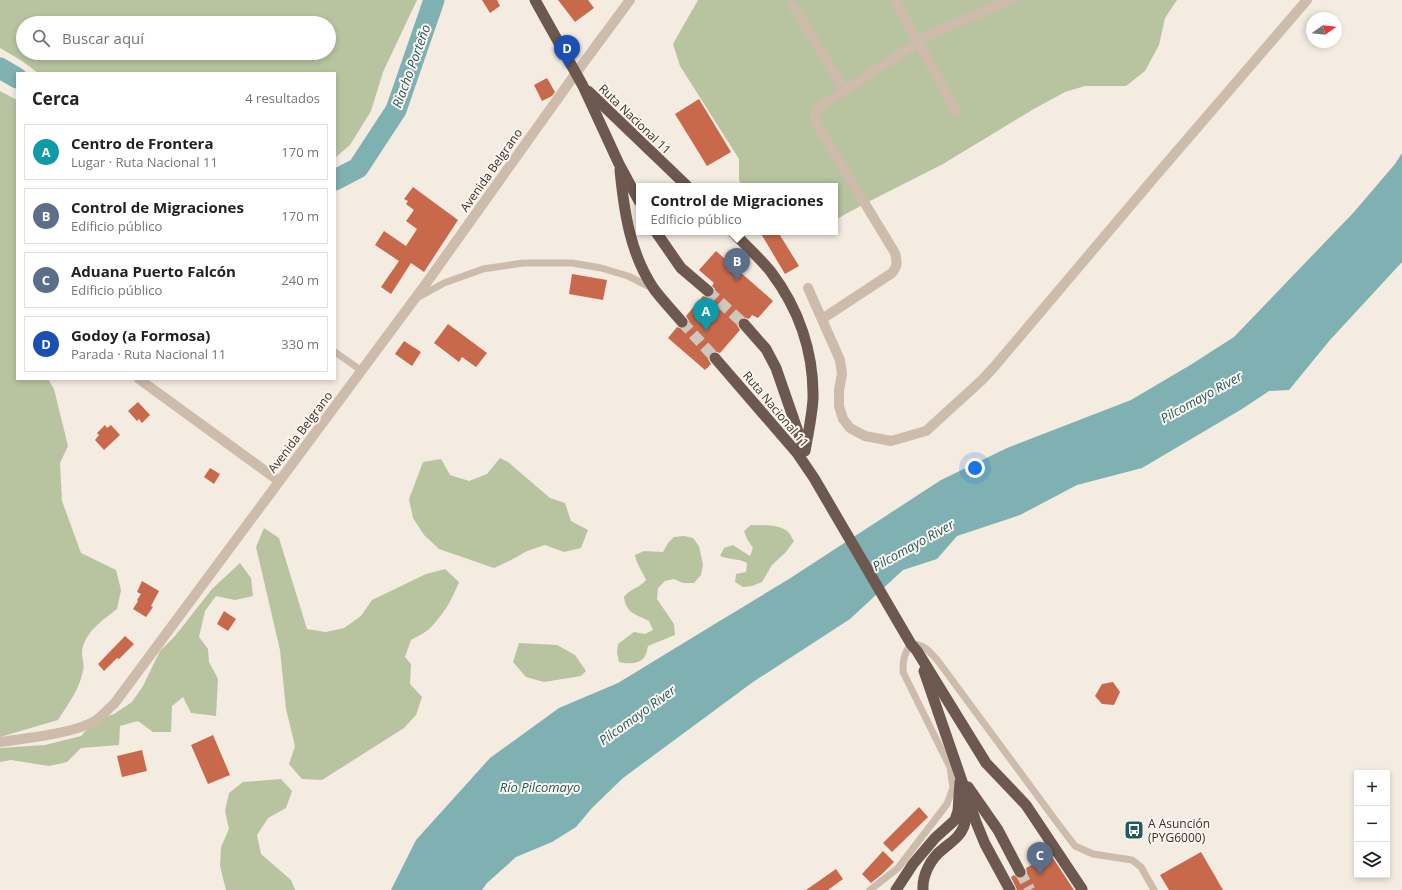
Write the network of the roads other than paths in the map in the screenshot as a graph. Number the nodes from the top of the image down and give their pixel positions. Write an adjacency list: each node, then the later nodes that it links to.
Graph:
1 (535, 0): 8 (highway, Ruta Nacional 11)
2 (630, 0): 8 (street, Avenida Belgrano)
3 (895, 0): 7 (street)
4 (1011, 0): 7 (street)
5 (1307, 0): 21 (street)
6 (793, 6): 10 (street)
7 (918, 42): 10 (street); 11 (street)
8 (576, 73): 9 (highway, Ruta Nacional 11); 20 (street, Avenida Belgrano)
9 (583, 86): 12 (highway, Ruta Nacional 11); 13 (highway, Ruta Nacional 11)
10 (845, 91): 21 (street)
11 (957, 113)
12 (619, 164): 14 (highway, Ruta Nacional 11); 17 (highway, Ruta Nacional 11)
13 (684, 183)
14 (636, 195)
15 (658, 235): 19 (highway)
16 (736, 235): 28 (highway, Ruta Nacional 11)
17 (654, 288): 20 (lane); 22 (highway, Ruta Nacional 11)
18 (808, 288): 21 (street)
19 (708, 291)
20 (415, 299): 26 (street, Avenida Belgrano)
21 (822, 319)
22 (682, 322)
23 (744, 324): 28 (highway, Ruta Nacional 11)
24 (336, 353): 26 (lane)
25 (716, 358): 29 (highway, Ruta Nacional 11)
26 (362, 371): 30 (street, Avenida Belgrano)
27 (141, 380): 30 (street)
28 (805, 451): 29 (highway, Ruta Nacional 11)
29 (814, 478): 31 (highway, Ruta Nacional 11)
30 (280, 481): 32 (street, Avenida Belgrano)
31 (914, 648): 33 (highway); 36 (highway); 37 (lane); 40 (lane)
32 (0, 742)
33 (960, 775): 34 (highway); 35 (highway); 38 (highway); 39 (highway)
34 (1020, 872)
35 (925, 889)
36 (1082, 889)
37 (870, 890)
38 (896, 890)
39 (1010, 890)
40 (1154, 890)

